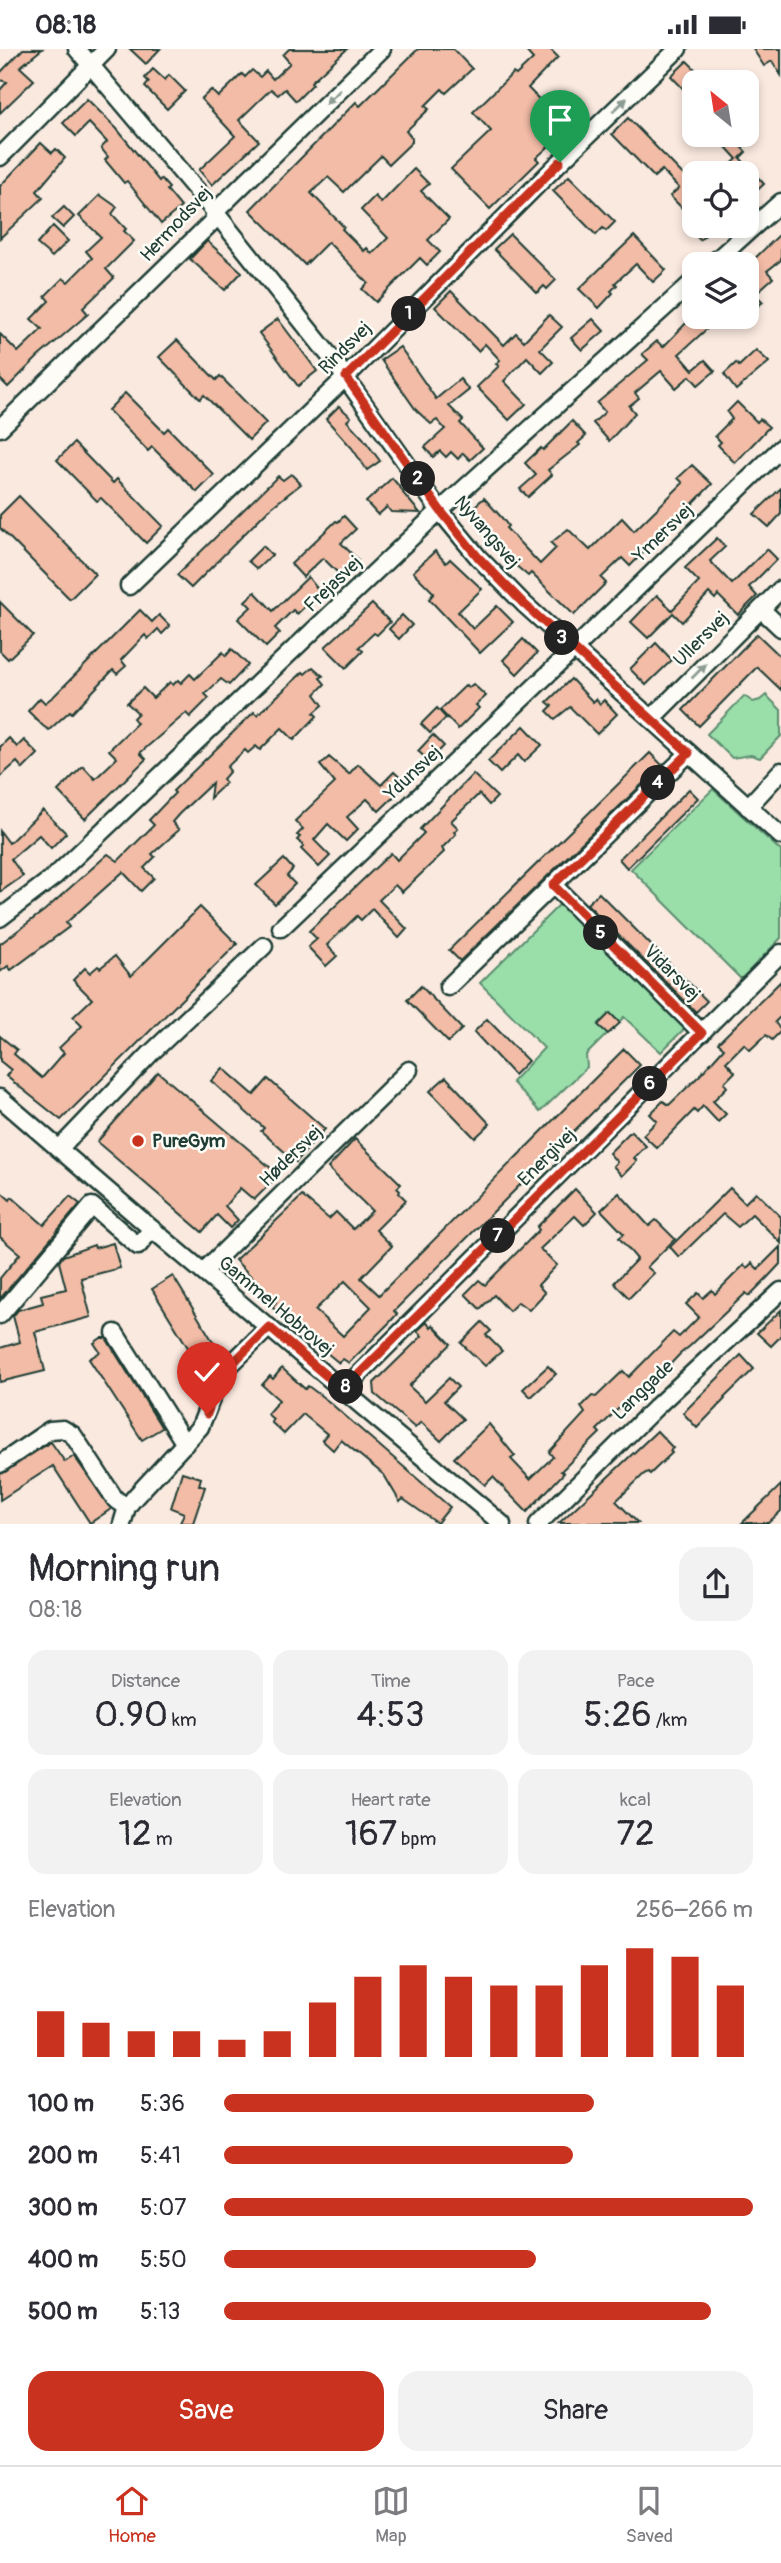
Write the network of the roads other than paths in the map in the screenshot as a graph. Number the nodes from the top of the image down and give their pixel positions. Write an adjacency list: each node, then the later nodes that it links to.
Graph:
1 (77, 49): 5 (street, Nyvangsvej)
2 (107, 49): 5 (street)
3 (382, 49): 8 (street, Hermodsvej, one-way to 8)
4 (678, 49): 11 (street, Rindsvej, one-way to 4)
5 (92, 65): 6 (street); 8 (street, Nyvangsvej)
6 (0, 157)
7 (781, 202): 9 (street)
8 (215, 212): 11 (street, Nyvangsvej); 12 (street, Hermodsvej)
9 (725, 252)
10 (682, 292): 14 (street, Frejasvej)
11 (346, 377): 14 (street, Nyvangsvej); 15 (street, Rindsvej)
12 (0, 428)
13 (781, 448): 19 (street, Ymersvej)
14 (440, 510): 19 (street, Nyvangsvej); 26 (street, Frejasvej)
15 (129, 586)
16 (781, 589): 17 (street, Ullersvej)
17 (761, 609): 18 (street); 20 (street, Ullersvej, one-way to 17)
18 (781, 628)
19 (574, 649): 20 (street, Nyvangsvej); 27 (street, Ydunsvej)
20 (651, 719): 21 (street, Nyvangsvej)
21 (689, 753): 23 (street, Nyvangsvej); 25 (street)
22 (781, 771): 23 (street)
23 (748, 807): 24 (street, Nyvangsvej)
24 (781, 836)
25 (553, 885): 30 (street); 31 (street, Vidarsvej)
26 (0, 918)
27 (281, 928)
28 (264, 946): 34 (street)
29 (781, 954): 31 (street, Energivej)
30 (448, 986)
31 (702, 1033): 41 (street, Energivej)
32 (409, 1070): 36 (street, Hødersvej)
33 (0, 1098): 34 (street, Gammel Hobrovej)
34 (59, 1149): 35 (street, Gammel Hobrovej)
35 (152, 1230): 36 (street, Gammel Hobrovej); 38 (street)
36 (203, 1272): 39 (street, Gammel Hobrovej)
37 (781, 1291): 47 (street, Langgade)
38 (0, 1315)
39 (269, 1327): 41 (street, Gammel Hobrovej); 42 (street)
40 (115, 1333): 42 (street)
41 (343, 1390): 46 (street, Gammel Hobrovej)
42 (185, 1444): 44 (street)
43 (0, 1464): 44 (street)
44 (127, 1507): 45 (street)
45 (122, 1524)
46 (502, 1524)
47 (538, 1524)

